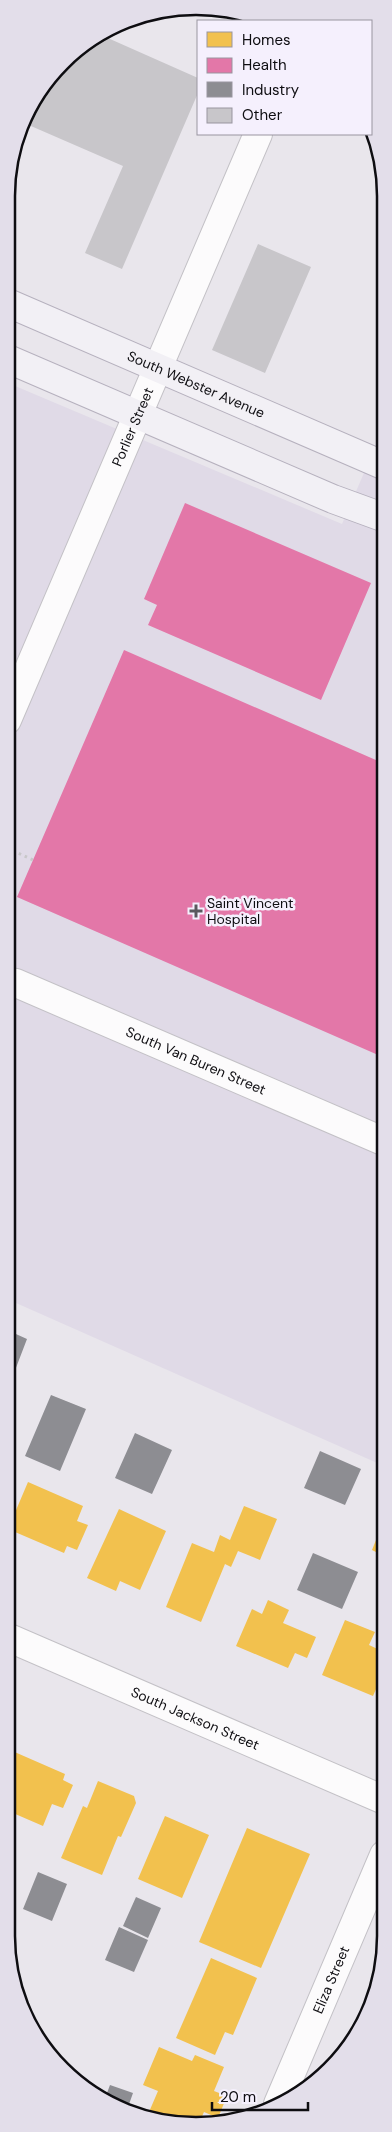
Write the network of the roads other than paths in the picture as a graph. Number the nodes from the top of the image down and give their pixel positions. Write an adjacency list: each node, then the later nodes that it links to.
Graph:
1 (258, 135): 4 (street, Porlier Street)
2 (15, 305): 4 (main road, South Webster Avenue)
3 (15, 362): 5 (main road)
4 (156, 368): 5 (street, Porlier Street); 6 (main road, South Webster Avenue)
5 (137, 415): 7 (main road); 8 (street, Porlier Street)
6 (377, 463)
7 (377, 515)
8 (15, 701)
9 (15, 983): 10 (street, South Van Buren Street)
10 (377, 1139)
11 (15, 1641): 12 (street, South Jackson Street)
12 (377, 1797)
13 (377, 1871): 14 (street, Eliza Street)
14 (282, 2095)

